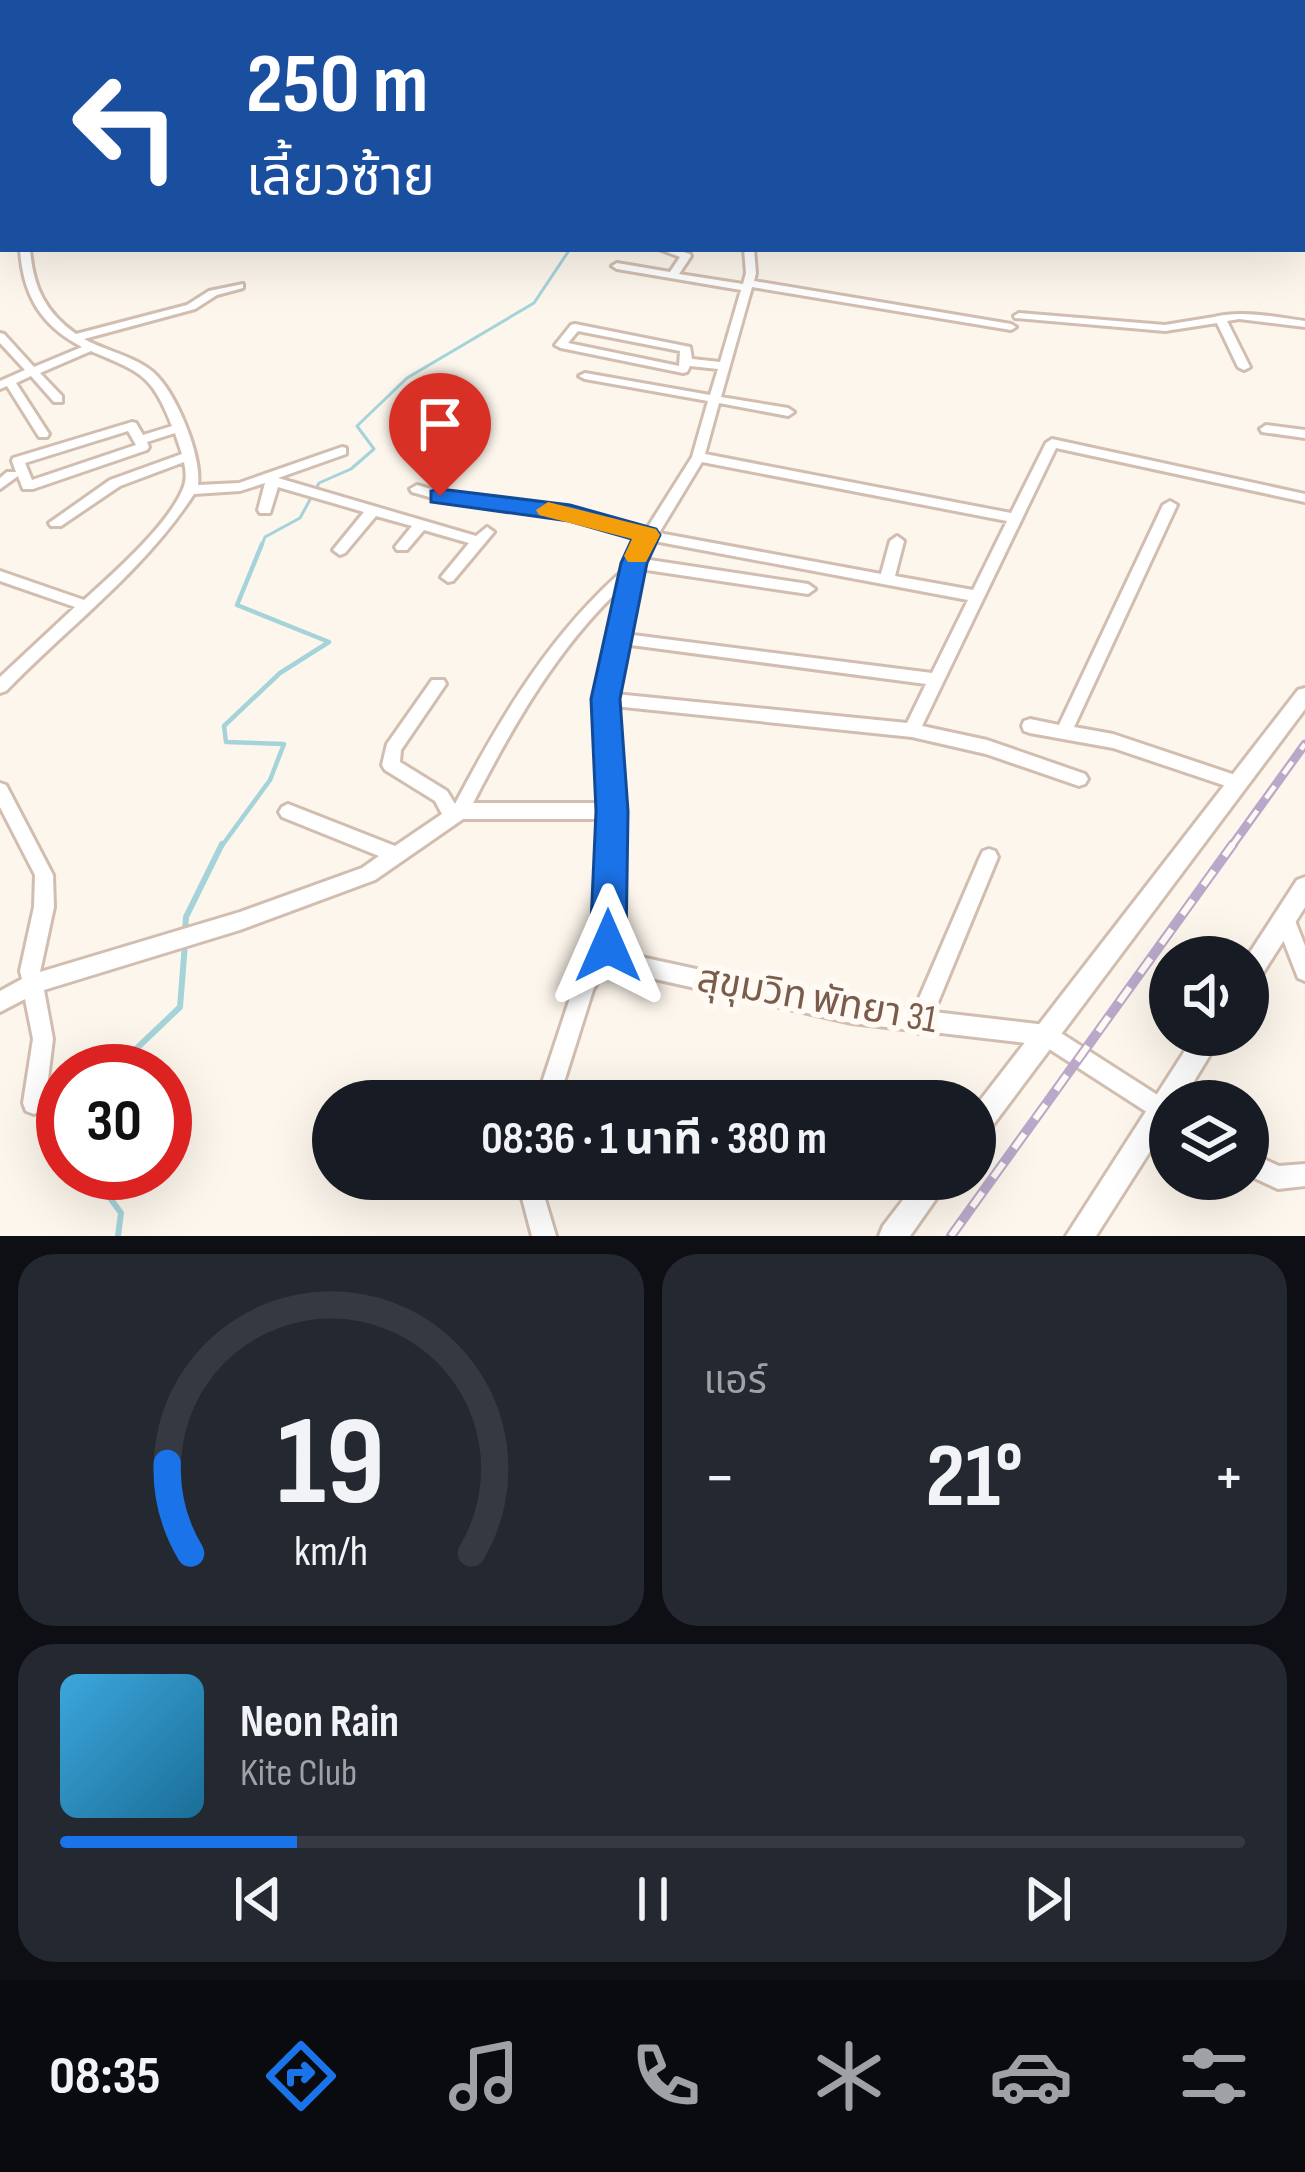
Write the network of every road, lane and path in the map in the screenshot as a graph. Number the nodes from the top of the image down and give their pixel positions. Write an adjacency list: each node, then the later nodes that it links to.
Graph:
1 (25, 252): 11 (street)
2 (673, 252): 5 (street)
3 (749, 252): 7 (street)
4 (617, 266): 5 (street)
5 (673, 275): 7 (street)
6 (239, 286): 11 (street)
7 (747, 286): 8 (street); 14 (street)
8 (1219, 317): 9 (street); 15 (street)
9 (1305, 324)
10 (0, 336): 16 (street)
11 (72, 338): 12 (street)
12 (89, 348): 16 (street); 22 (street)
13 (686, 362): 13 (street); 14 (street)
14 (724, 366): 20 (street)
15 (1244, 367)
16 (34, 372): 18 (street); 19 (street)
17 (585, 376): 20 (street)
18 (5, 383): 24 (street)
19 (58, 399)
20 (715, 402): 21 (street); 29 (street)
21 (788, 412)
22 (178, 428): 26 (street); 28 (street)
23 (1266, 429): 25 (street)
24 (43, 434)
25 (1305, 434)
26 (139, 440): 26 (street)
27 (342, 451): 31 (street)
28 (189, 456): 34 (street); 40 (street)
29 (698, 458): 39 (street); 42 (street)
30 (0, 474): 32 (street)
31 (270, 481): 34 (street); 37 (street); 38 (street)
32 (0, 485)
33 (417, 489): 42 (street)
34 (191, 490): 52 (street)
35 (1305, 498): 39 (street)
36 (1170, 505): 61 (street)
37 (374, 509): 41 (street); 45 (street)
38 (265, 510)
39 (1014, 518): 51 (street)
40 (56, 523)
41 (421, 525): 44 (street); 48 (street)
42 (647, 535): 46 (street); 49 (street)
43 (897, 541): 49 (street)
44 (401, 547)
45 (340, 550)
46 (633, 567): 50 (street); 53 (street); 67 (street)
47 (0, 576): 52 (street)
48 (448, 577)
49 (887, 578): 51 (street)
50 (808, 589)
51 (975, 596): 54 (street)
52 (84, 605): 56 (street)
53 (616, 638): 54 (street); 58 (street)
54 (933, 679): 60 (street)
55 (438, 684): 67 (street)
56 (0, 687)
57 (1305, 695): 63 (street)
58 (606, 699): 60 (street); 65 (street)
59 (1030, 726): 61 (street)
60 (912, 730): 62 (street)
61 (1064, 732): 63 (street)
62 (1079, 779)
63 (1238, 783): 79 (street)
64 (0, 790): 68 (street)
65 (612, 811): 67 (street); 74 (street)
66 (288, 812): 69 (street)
67 (455, 812): 69 (street)
68 (6, 818): 76 (street)
69 (395, 854): 76 (street)
70 (988, 856): 78 (street)
71 (1305, 887): 72 (street)
72 (1285, 919): 73 (street); 75 (street)
73 (1269, 944)
74 (608, 946): 78 (street, สุขุมวิท พัทยา 31); 80 (street)
75 (1305, 971)
76 (32, 984): 77 (street); 82 (street)
77 (0, 1002)
78 (920, 1023): 79 (street, สุขุมวิท พัทยา 31)
79 (1046, 1035): 81 (street); 83 (street, สุขุมวิท พัทยา 31)
80 (554, 1080)
81 (996, 1100)
82 (34, 1102)
83 (1149, 1102)
84 (1149, 1137): 91 (street)
85 (1269, 1174): 86 (street)
86 (1305, 1175)
87 (534, 1200): 89 (street)
88 (920, 1200): 90 (street)
89 (544, 1236)
90 (893, 1236)
91 (1080, 1236)

